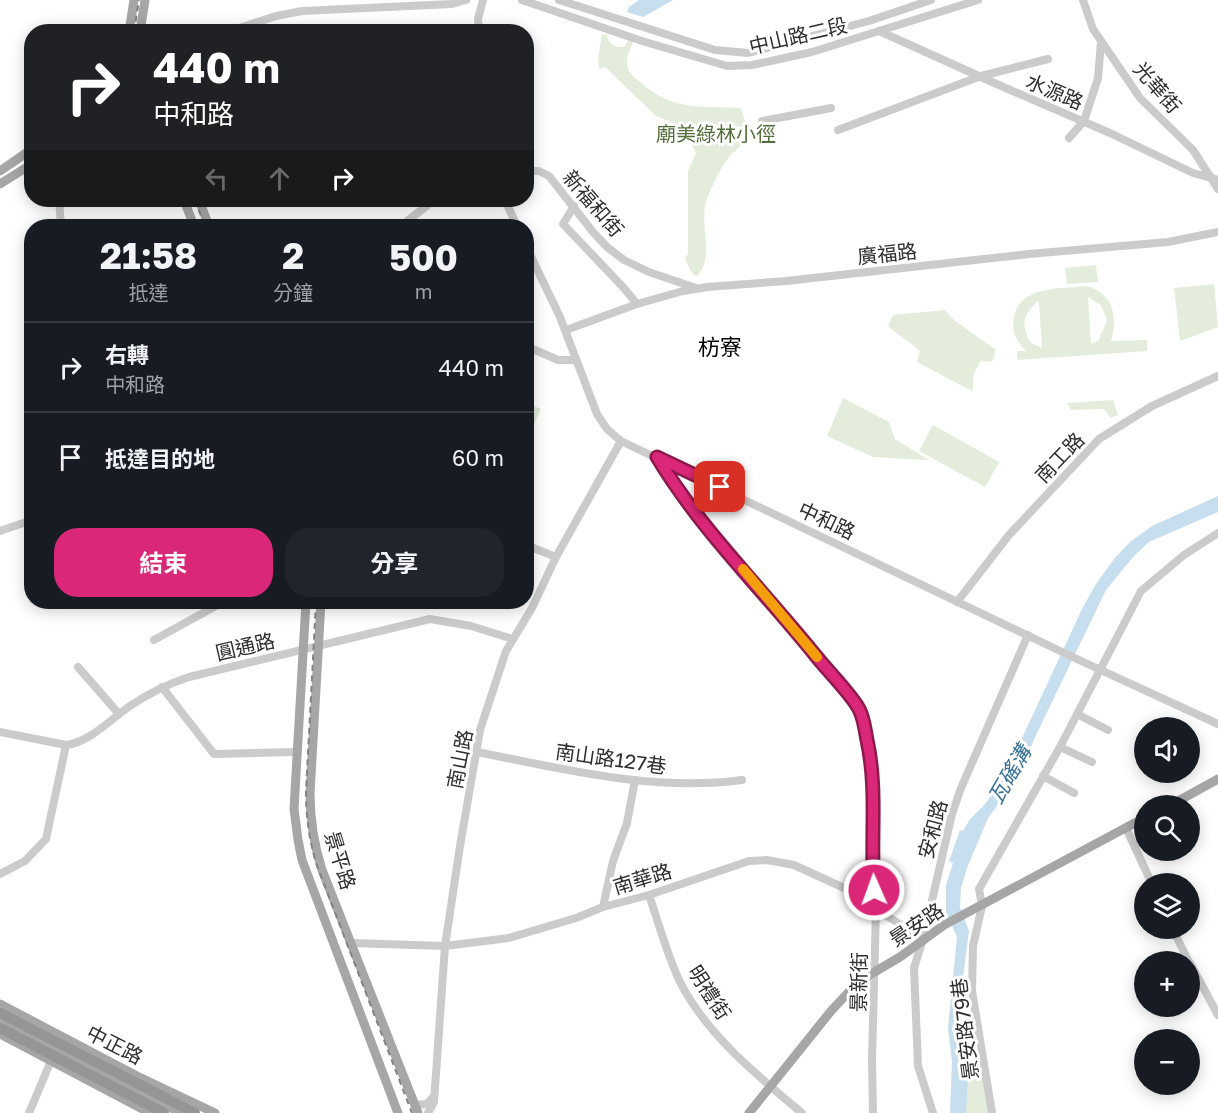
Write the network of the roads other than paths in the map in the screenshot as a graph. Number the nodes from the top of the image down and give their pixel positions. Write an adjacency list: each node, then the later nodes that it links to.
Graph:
1 (134, 0): 12 (main road)
2 (145, 0): 13 (main road)
3 (466, 0): 14 (street)
4 (483, 0): 15 (street)
5 (522, 0): 11 (street, 中山路二段)
6 (550, 0): 11 (street)
7 (559, 0): 8 (street, 中山路二段)
8 (932, 0)
9 (978, 0): 16 (street, 中山路二段)
10 (1083, 0): 17 (street, 光華街)
11 (552, 11): 16 (street, 中山路二段)
12 (130, 24)
13 (141, 24)
14 (252, 24)
15 (478, 24)
16 (879, 30): 19 (street, 水源路)
17 (1101, 42): 22 (street); 29 (street, 光華街)
18 (1048, 59): 19 (street)
19 (981, 76): 22 (street, 水源路); 23 (street)
20 (831, 108): 21 (street)
21 (762, 121)
22 (1084, 122): 24 (street); 29 (street, 水源路)
23 (838, 130)
24 (1069, 138)
25 (24, 155): 27 (main road)
26 (24, 169): 30 (main road)
27 (0, 171)
28 (534, 172): 32 (street, 新福和街)
29 (1214, 179): 31 (street, 光華街)
30 (0, 184)
31 (1218, 189)
32 (574, 206): 37 (street, 新福和街); 38 (street)
33 (425, 207): 34 (street)
34 (410, 219)
35 (1218, 232): 37 (street, 廣福路)
36 (534, 263): 39 (street, 中和路)
37 (700, 289): 38 (street, 廣福路)
38 (637, 304): 39 (street, 廣福路)
39 (566, 330): 41 (street, 中和路)
40 (534, 350): 41 (street)
41 (576, 360): 43 (street, 中和路)
42 (1218, 376): 50 (street, 南工路)
43 (621, 441): 44 (street, 中和路); 49 (street, 南山路)
44 (657, 457): 50 (street, 中和路); 87 (street, 景新街)
45 (24, 523): 46 (street)
46 (0, 531)
47 (1218, 532): 62 (street, 景安路79巷)
48 (534, 548): 49 (street)
49 (556, 557): 51 (street, 南山路)
50 (957, 602): 56 (street, 中和路)
51 (534, 604)
52 (210, 609): 58 (street)
53 (306, 609): 60 (main road, 景平路)
54 (321, 609): 59 (main road, 景平路)
55 (531, 609): 57 (street, 南山路)
56 (1028, 635): 62 (street, 中和路); 88 (street, 安和路)
57 (513, 639): 59 (street, 圓通路); 72 (street, 南山路)
58 (154, 640)
59 (319, 645): 60 (street, 圓通路); 89 (main road, 景平路)
60 (304, 649): 63 (street, 圓通路); 71 (main road, 景平路)
61 (78, 667): 64 (street)
62 (1100, 670): 65 (street, 景安路79巷); 66 (street, 中和路)
63 (162, 687): 64 (street, 圓通路); 71 (street)
64 (119, 714): 69 (street, 圓通路)
65 (1077, 714): 67 (street); 70 (street, 景安路79巷)
66 (1217, 726)
67 (1108, 730)
68 (0, 732): 69 (street)
69 (66, 745): 83 (street)
70 (1060, 747): 73 (street); 74 (street, 景安路79巷)
71 (297, 752): 111 (main road, 景平路)
72 (477, 752): 76 (street, 南山路127巷); 90 (street, 南山路)
73 (1092, 762)
74 (1043, 776): 78 (street); 85 (street, 景安路79巷)
75 (1218, 779): 79 (main road)
76 (635, 780): 77 (street, 南山路127巷); 86 (street)
77 (742, 780)
78 (1074, 793)
79 (1189, 795)
80 (1134, 824): 81 (main road, 景安路)
81 (1126, 828): 82 (street); 85 (main road, 景安路)
82 (1147, 873)
83 (0, 874)
84 (649, 895): 86 (street, 南華路); 87 (street, 南華路); 102 (street, 明禮街)
85 (982, 906): 88 (main road, 景安路); 117 (street, 景安路79巷)
86 (603, 907): 90 (street, 南華路)
87 (876, 909): 88 (street, 南華路); 91 (street, 景新街)
88 (923, 939): 91 (main road, 景安路); 116 (street, 安和路)
89 (352, 943): 90 (street, 南華路); 104 (main road, 景平路)
90 (445, 946): 103 (street, 南山路)
91 (875, 971): 102 (main road, 景安路); 115 (street, 景新街)
92 (1200, 982): 95 (street)
93 (0, 1004): 99 (main road, 中正路)
94 (0, 1013): 109 (highway)
95 (1218, 1015)
96 (0, 1021): 100 (main road, 中正路)
97 (0, 1028): 107 (highway)
98 (0, 1034): 101 (main road)
99 (62, 1037): 100 (street); 110 (main road, 中正路)
100 (56, 1049): 101 (street); 108 (main road, 中正路)
101 (50, 1061): 105 (street); 106 (main road)
102 (771, 1087): 113 (main road, 景安路); 114 (street, 明禮街)
103 (435, 1095): 104 (street); 112 (street, 南山路)
104 (417, 1109)
105 (29, 1113)
106 (150, 1113)
107 (164, 1113)
108 (181, 1113)
109 (195, 1113)
110 (215, 1113)
111 (398, 1113)
112 (428, 1113)
113 (749, 1113)
114 (802, 1113)
115 (873, 1113)
116 (933, 1113)
117 (992, 1113)

